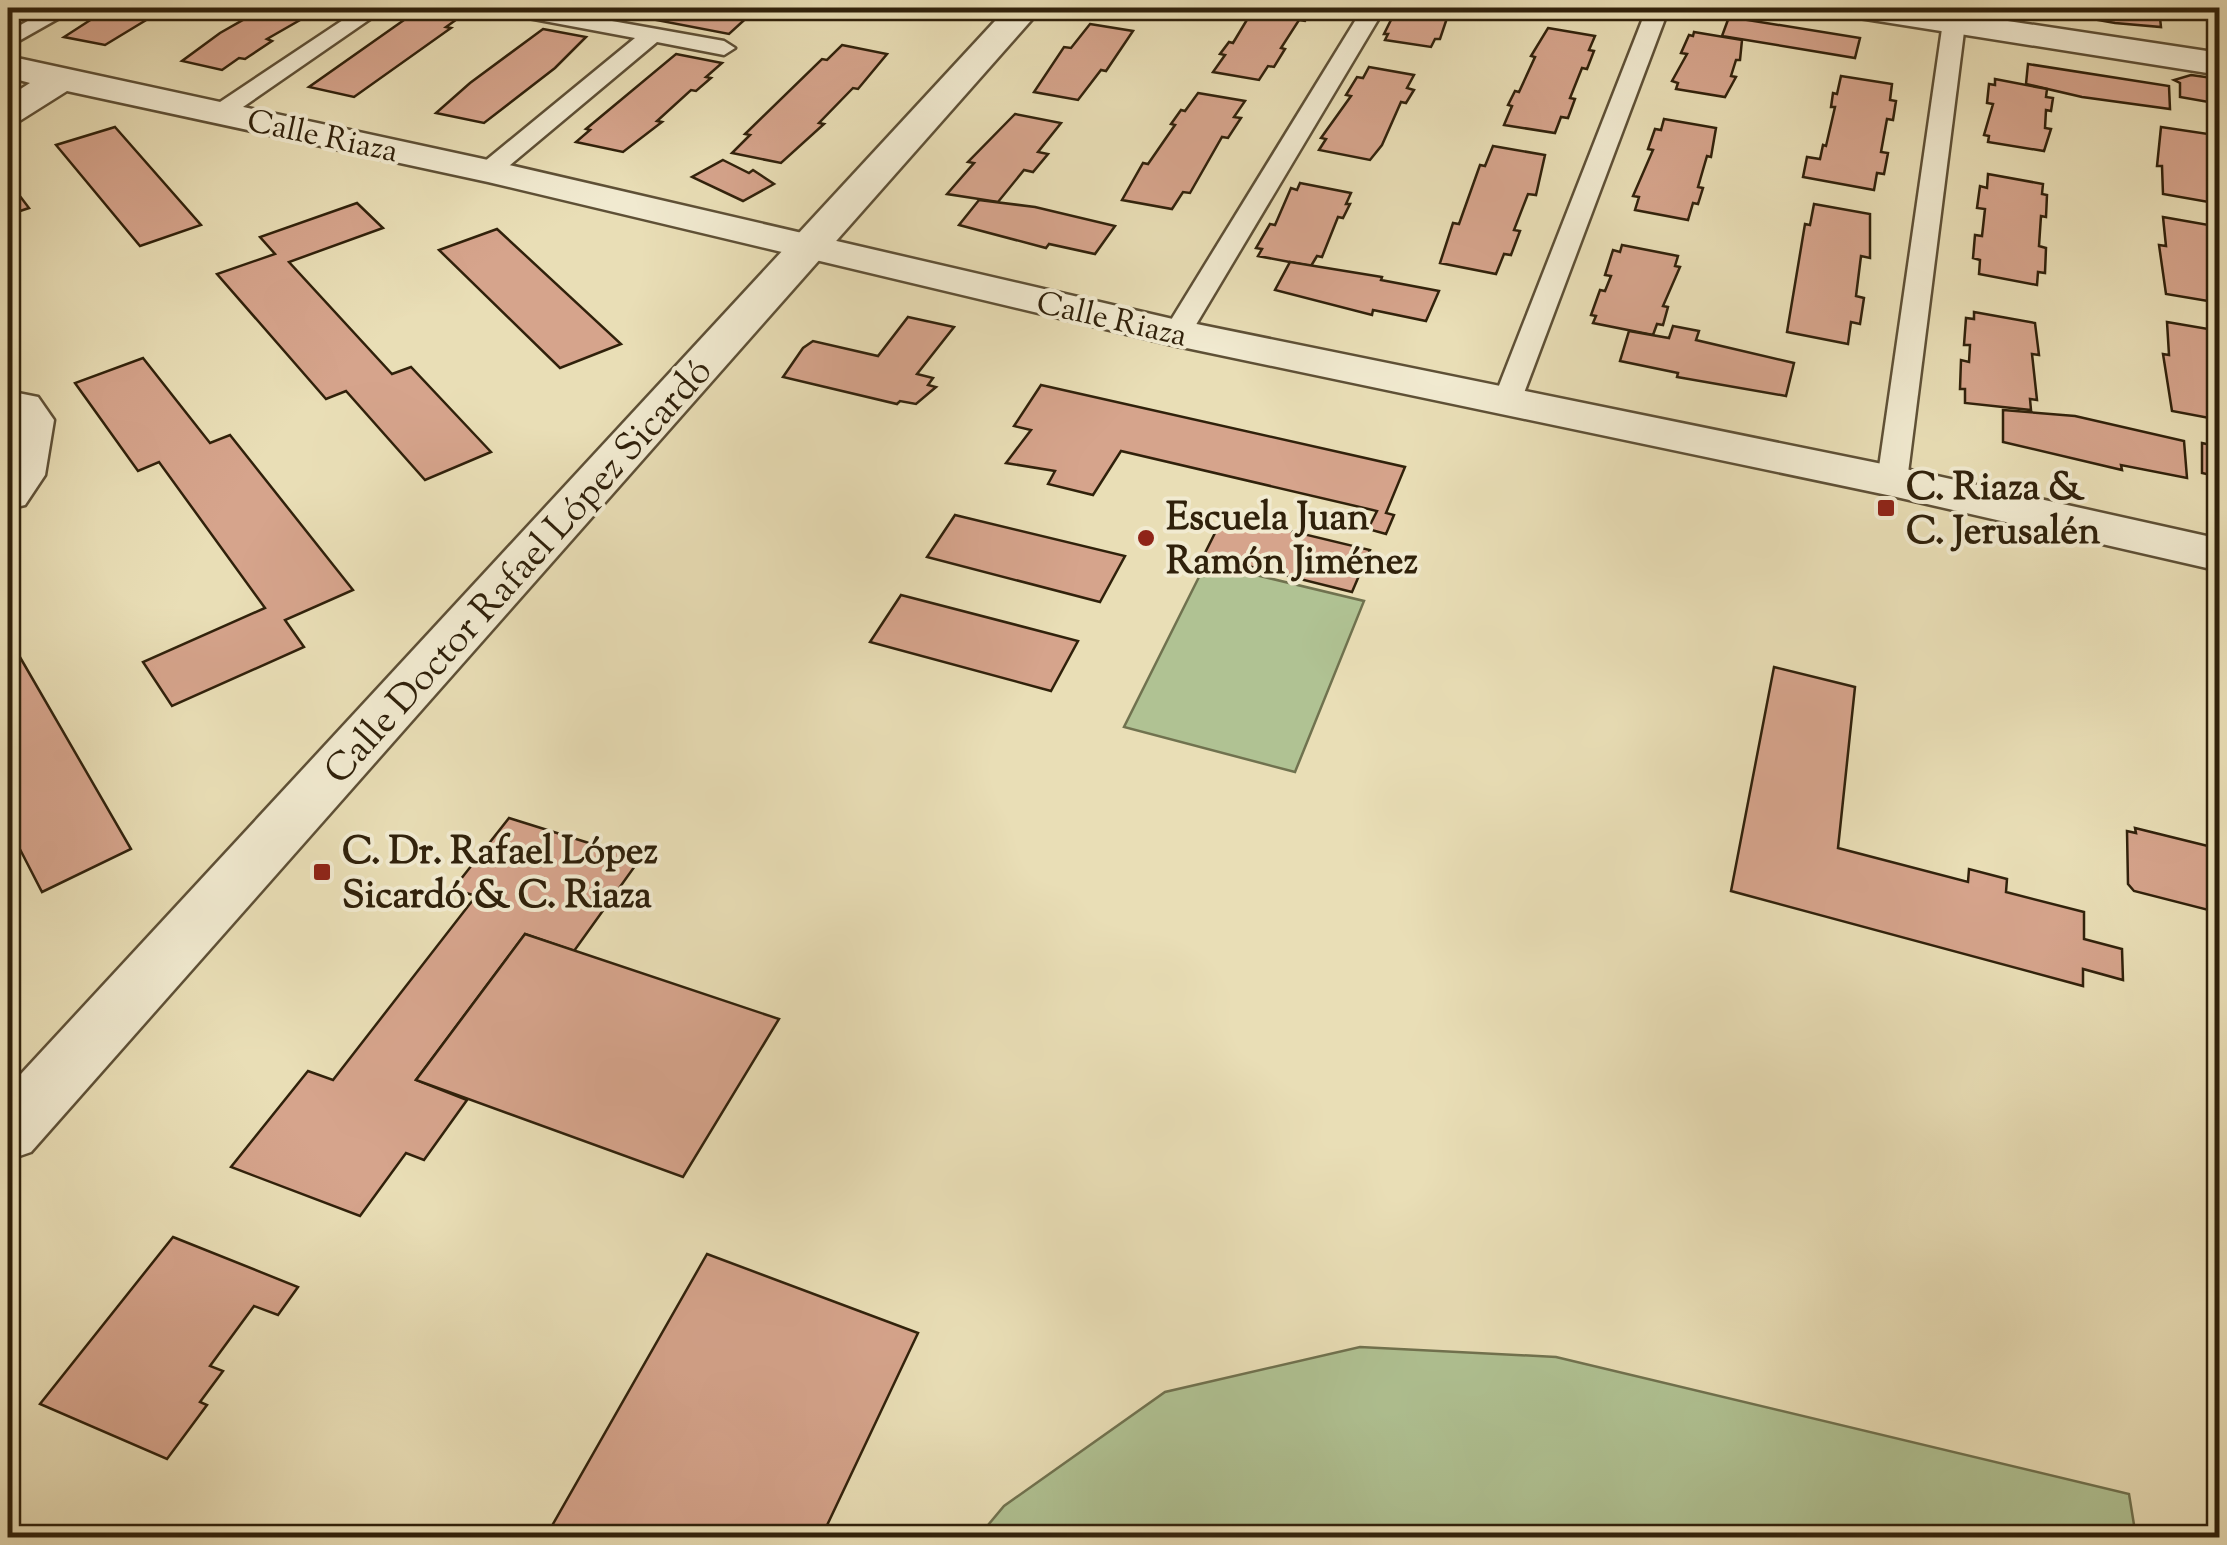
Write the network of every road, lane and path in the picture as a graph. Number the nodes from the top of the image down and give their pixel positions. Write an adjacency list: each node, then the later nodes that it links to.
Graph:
1 (66, 8): 10 (lane)
2 (375, 8): 16 (lane)
3 (506, 8): 9 (lane)
4 (1025, 8): 18 (street, Calle Doctor Rafael López Sicardó)
5 (1374, 8): 19 (lane)
6 (1658, 8): 20 (lane)
7 (1859, 8): 8 (street)
8 (1955, 15): 12 (street); 22 (lane)
9 (652, 35): 11 (lane); 17 (lane)
10 (8, 42)
11 (724, 48)
12 (2220, 64)
13 (8, 67): 14 (street, Calle Riaza)
14 (61, 79): 15 (street); 16 (street, Calle Riaza)
15 (8, 112)
16 (219, 113): 17 (street, Calle Riaza)
17 (488, 171): 18 (street, Calle Riaza)
18 (809, 248): 19 (street, Calle Riaza); 25 (street, Calle Doctor Rafael López Sicardó)
19 (1177, 333): 20 (street, Calle Riaza)
20 (1507, 401): 22 (street, Calle Riaza)
21 (8, 405): 23 (street)
22 (1892, 481): 24 (street, Calle Riaza)
23 (8, 494)
24 (2220, 555)
25 (8, 1132)

